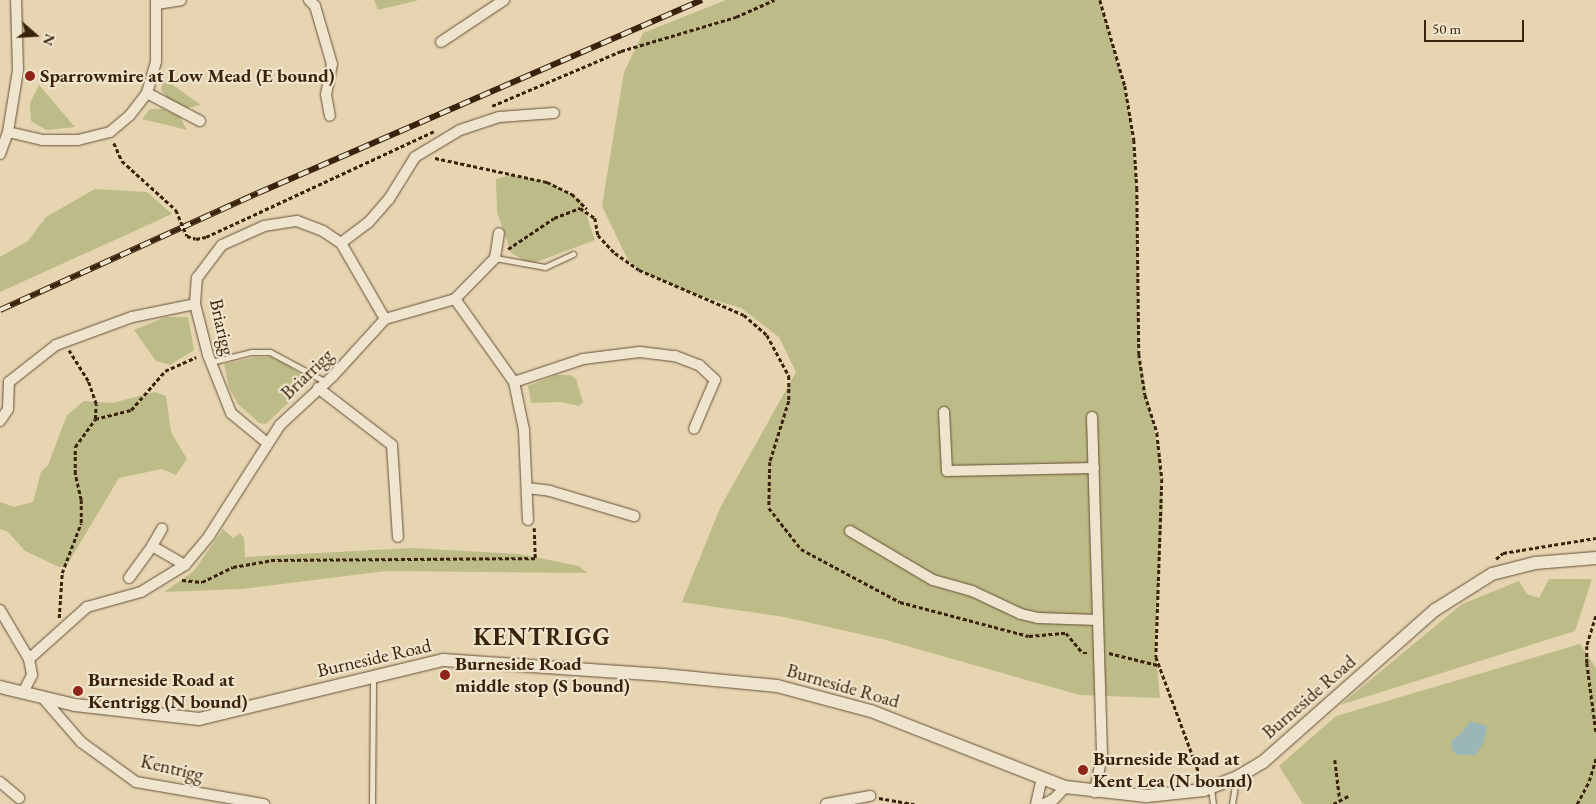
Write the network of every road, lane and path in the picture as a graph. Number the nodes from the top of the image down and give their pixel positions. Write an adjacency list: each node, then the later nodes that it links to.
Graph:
1 (16, 0): 12 (street)
2 (181, 0): 6 (street)
3 (309, 0): 10 (street)
4 (504, 0): 7 (street)
5 (1100, 0): 53 (path)
6 (157, 2): 8 (street)
7 (441, 42)
8 (147, 94): 11 (street); 13 (street)
9 (554, 112): 19 (street)
10 (330, 116)
11 (200, 121)
12 (8, 132): 13 (street); 14 (street)
13 (110, 132): 18 (path, bridge)
14 (0, 154)
15 (430, 156): 16 (path)
16 (588, 210): 21 (path); 51 (path)
17 (499, 233): 21 (street)
18 (187, 236)
19 (340, 243): 23 (street, Briarigg); 24 (street, Briarigg)
20 (573, 254): 21 (lane)
21 (495, 258): 22 (street)
22 (454, 299): 24 (street); 27 (street)
23 (195, 304): 25 (street); 26 (street, Briarigg)
24 (385, 319): 28 (street, Briarrigg)
25 (65, 343): 31 (path); 32 (street)
26 (209, 358): 28 (lane); 31 (path); 34 (street, Briarigg)
27 (514, 382): 33 (street); 36 (street)
28 (322, 385): 34 (street, Briarrigg); 41 (street)
29 (944, 412): 35 (street)
30 (1092, 417): 35 (street)
31 (95, 419): 50 (path)
32 (0, 421)
33 (694, 429)
34 (266, 442): 44 (street, Briarrigg)
35 (1094, 468): 49 (street)
36 (527, 488): 37 (street); 38 (street)
37 (634, 516)
38 (531, 520): 46 (path)
39 (162, 529): 42 (street)
40 (850, 531): 49 (street)
41 (398, 537)
42 (152, 546): 44 (street); 45 (street)
43 (1596, 558): 61 (street, Burneside Road)
44 (185, 565): 46 (street, Briarrigg)
45 (129, 578)
46 (163, 578): 50 (street, Briarrigg)
47 (0, 610): 52 (street)
48 (1596, 616): 58 (path)
49 (1098, 620): 51 (street)
50 (58, 631): 52 (street, Briarrigg)
51 (1099, 652): 53 (path); 66 (street)
52 (29, 659): 56 (street)
53 (1158, 665): 65 (path)
54 (373, 677): 57 (street, Burneside Road); 62 (street, Burneside Road); 73 (lane)
55 (0, 688): 56 (street, Burneside Road)
56 (23, 693): 57 (street, Burneside Road)
57 (42, 697): 71 (street, Kentrigg)
58 (1596, 731)
59 (1596, 758): 81 (path)
60 (1335, 760): 70 (path)
61 (1236, 778): 65 (street, Burneside Road); 79 (lane)
62 (1042, 779): 64 (street, Burneside Road); 76 (street)
63 (0, 782): 69 (street)
64 (1065, 787): 66 (street, Burneside Road); 77 (street)
65 (1208, 789): 66 (street, Burneside Road); 78 (lane)
66 (1096, 792)
67 (870, 796): 74 (street); 75 (path)
68 (1350, 796): 70 (path)
69 (19, 798)
70 (1340, 799): 80 (path)
71 (240, 802): 72 (street, Kentrigg)
72 (264, 804)
73 (372, 804)
74 (826, 804)
75 (914, 804)
76 (1036, 804)
77 (1044, 804)
78 (1213, 804)
79 (1232, 804)
80 (1333, 804)
81 (1577, 804)

